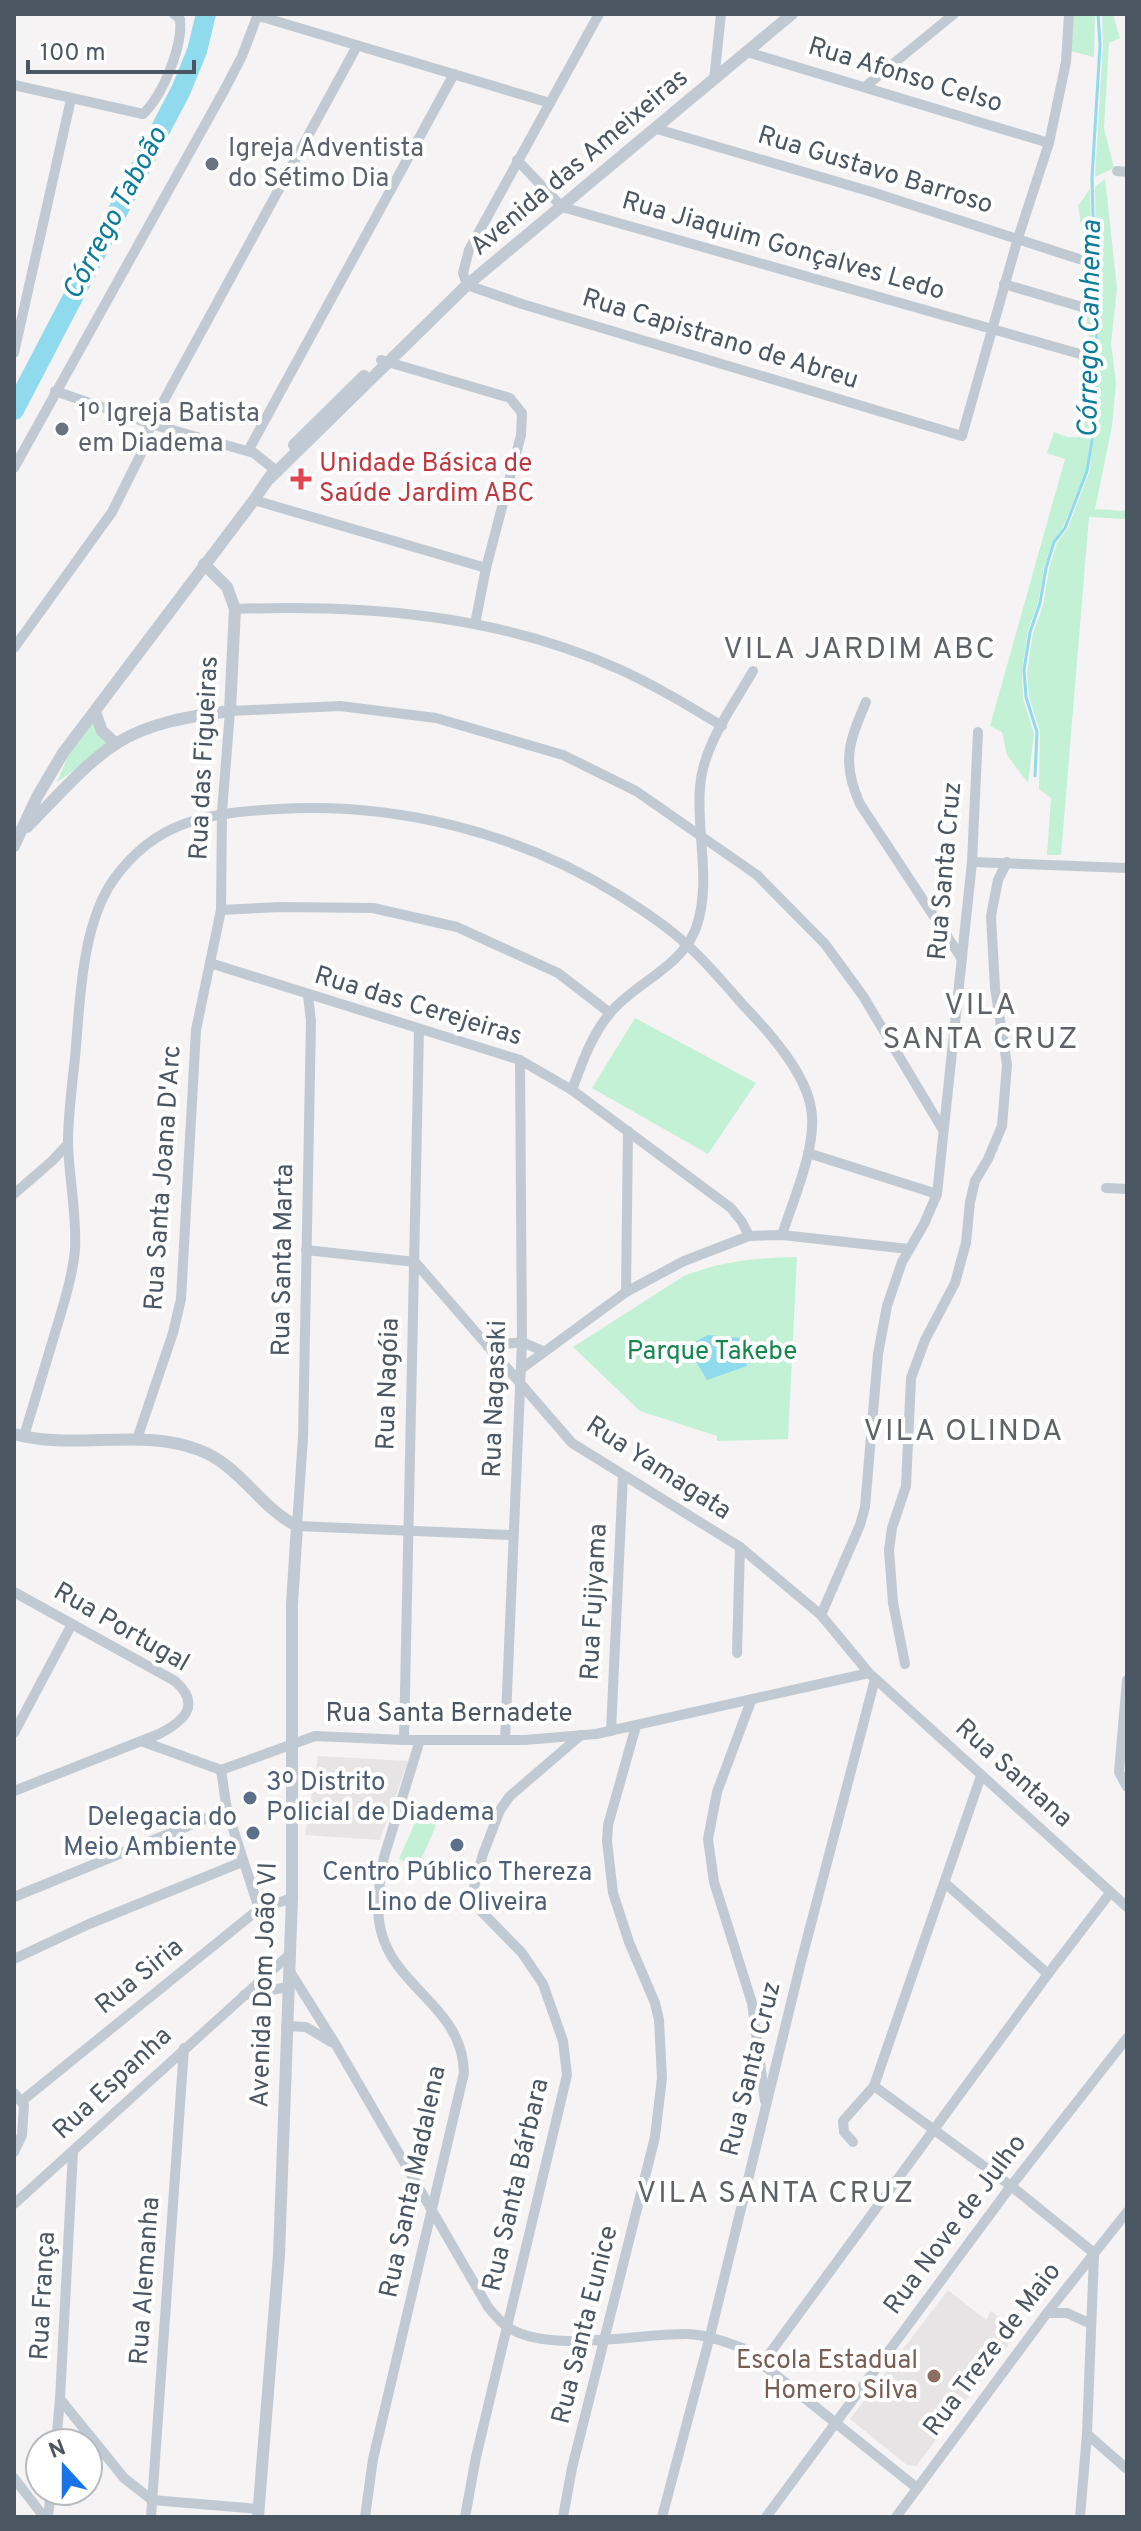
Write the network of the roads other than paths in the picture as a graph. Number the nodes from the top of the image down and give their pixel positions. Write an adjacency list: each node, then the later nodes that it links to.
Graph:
1 (174, 14): 14 (street)
2 (598, 14): 15 (street)
3 (721, 14): 11 (street)
4 (792, 14): 9 (street, Avenida das Ameixeiras)
5 (954, 14): 13 (street)
6 (1069, 14): 17 (street)
7 (258, 15): 8 (street); 29 (street)
8 (357, 46): 10 (street); 30 (street)
9 (747, 52): 11 (street, Avenida das Ameixeiras); 13 (street, Rua Afonso Celso)
10 (454, 74): 15 (street); 31 (street)
11 (714, 80): 16 (street, Avenida das Ameixeiras)
12 (14, 85): 14 (street)
13 (866, 86): 17 (street, Rua Afonso Celso)
14 (71, 99): 26 (street)
15 (550, 103): 18 (street)
16 (657, 129): 19 (street, Avenida das Ameixeiras); 20 (street, Rua Gustavo Barroso)
17 (1049, 143): 20 (street)
18 (517, 160): 19 (street); 23 (street)
19 (562, 207): 23 (street, Avenida das Ameixeiras); 25 (street, Rua Jiaquim Gonçalves Ledo)
20 (1018, 238): 21 (street, Rua Gustavo Barroso); 22 (street)
21 (1079, 259)
22 (1004, 284): 24 (street); 25 (street)
23 (467, 285): 25 (street, Rua Capistrano de Abreu); 28 (street, Avenida das Ameixeiras)
24 (1082, 307)
25 (991, 330): 27 (street, Rua Jiaquim Gonçalves Ledo)
26 (14, 353)
27 (1087, 356)
28 (384, 362): 33 (street, Avenida das Ameixeiras); 36 (street)
29 (55, 391): 30 (street); 32 (street)
30 (151, 424): 31 (street); 39 (street)
31 (248, 451): 33 (street)
32 (14, 468)
33 (274, 473): 34 (street, Avenida das Ameixeiras)
34 (254, 500): 35 (street, Avenida das Ameixeiras); 36 (street)
35 (204, 564): 37 (street); 43 (street, Avenida das Ameixeiras)
36 (486, 568): 38 (street)
37 (235, 609): 38 (street); 42 (street, Rua das Figueiras)
38 (475, 624): 44 (street)
39 (14, 648)
40 (753, 671): 44 (street)
41 (866, 702): 55 (street)
42 (230, 711): 46 (street); 47 (street, Rua das Figueiras); 48 (street)
43 (95, 712): 46 (street); 49 (street, Avenida das Ameixeiras)
44 (722, 726): 48 (street)
45 (978, 732): 50 (street, Rua Santa Cruz)
46 (116, 744): 49 (street)
47 (222, 812): 53 (street, Rua das Figueiras); 54 (street); 64 (street)
48 (702, 835): 54 (street); 62 (street)
49 (16, 841)
50 (972, 862): 51 (street); 55 (street, Rua Santa Cruz)
51 (1007, 862): 52 (street); 92 (street)
52 (1127, 868)
53 (221, 910): 56 (street, Rua das Figueiras); 58 (street)
54 (688, 945): 58 (street); 65 (street)
55 (962, 959): 62 (street, Rua Santa Cruz)
56 (210, 963): 57 (street, Rua das Cerejeiras); 82 (street, Rua Santa Joana D'Arc)
57 (308, 996): 59 (street, Rua das Cerejeiras); 73 (street, Rua Santa Marta)
58 (610, 1013): 61 (street)
59 (419, 1029): 60 (street, Rua das Cerejeiras); 74 (street, Rua Nagóia)
60 (520, 1060): 61 (street, Rua das Cerejeiras); 76 (street, Rua Nagasaki)
61 (572, 1090): 63 (street, Rua das Cerejeiras)
62 (943, 1130): 69 (street, Rua Santa Cruz)
63 (628, 1131): 71 (street, Rua das Cerejeiras); 75 (street)
64 (68, 1144): 68 (street); 81 (street)
65 (808, 1153): 69 (street); 70 (street)
66 (1106, 1188): 67 (street)
67 (1127, 1189)
68 (14, 1194)
69 (937, 1194): 72 (street, Rua Santa Cruz)
70 (782, 1235): 71 (street); 72 (street)
71 (749, 1236): 75 (street)
72 (909, 1249): 89 (street, Rua Santa Cruz)
73 (306, 1250): 74 (street); 84 (street, Rua Santa Marta)
74 (415, 1262): 77 (street, Rua Yamagata); 85 (street, Rua Nagóia)
75 (626, 1292): 78 (street)
76 (522, 1342): 77 (street); 78 (street); 79 (street, Rua Nagasaki)
77 (487, 1346): 80 (street, Rua Yamagata)
78 (543, 1351): 79 (street)
79 (521, 1369): 80 (street, Rua Nagasaki)
80 (520, 1383): 83 (street, Rua Yamagata); 86 (street, Rua Nagasaki)
81 (19, 1435): 82 (street)
82 (137, 1439): 84 (street)
83 (623, 1475): 87 (street, Rua Yamagata); 97 (street, Rua Fujiyama)
84 (297, 1526): 85 (street); 104 (street, Avenida Dom João VI)
85 (407, 1531): 86 (street); 100 (street, Rua Nagóia)
86 (512, 1535): 102 (street, Rua Nagasaki)
87 (740, 1547): 89 (street, Rua Yamagata); 91 (street)
88 (14, 1592): 90 (street, Rua Portugal)
89 (821, 1615): 93 (street, Rua Yamagata)
90 (72, 1624): 98 (street); 103 (street, Rua Portugal)
91 (737, 1653)
92 (905, 1664)
93 (872, 1676): 95 (street, Rua Santa Bernadete); 106 (street, Rua Santana); 131 (street, Rua Santa Cruz)
94 (1127, 1680): 107 (street)
95 (751, 1701): 96 (street, Rua Santa Bernadete); 131 (street)
96 (636, 1726): 97 (street, Rua Santa Bernadete); 145 (street, Rua Santa Eunice)
97 (611, 1731): 99 (street, Rua Santa Bernadete)
98 (14, 1733)
99 (581, 1735): 102 (street, Rua Santa Bernadete); 143 (street, Rua Santa Bárbara)
100 (404, 1740): 101 (street, Rua Santa Bernadete); 104 (street, Rua Santa Bernadete)
101 (420, 1740): 102 (street, Rua Santa Bernadete); 139 (street, Rua Santa Madalena)
102 (505, 1740)
103 (141, 1741): 105 (street); 108 (street)
104 (293, 1745): 105 (street, Rua Santa Bernadete); 114 (street, Avenida Dom João VI)
105 (221, 1770): 109 (street)
106 (981, 1776): 111 (street); 112 (street, Rua Santana)
107 (1127, 1787)
108 (14, 1791)
109 (227, 1810): 110 (street); 113 (street)
110 (242, 1862): 116 (street); 118 (street)
111 (945, 1883): 120 (street); 129 (street)
112 (1110, 1893): 115 (street, Rua Santana); 120 (street)
113 (14, 1897)
114 (292, 1898): 116 (street, Rua Siria); 117 (street, Avenida Dom João VI)
115 (1127, 1907)
116 (259, 1909): 130 (street, Rua Siria)
117 (289, 1955): 119 (street, Avenida Dom João VI); 122 (street, Rua Espanha)
118 (14, 1959)
119 (289, 1970): 121 (street, Avenida Dom João VI); 123 (street)
120 (1048, 1974): 132 (street)
121 (288, 1987): 122 (street); 124 (street, Avenida Dom João VI)
122 (242, 1996): 128 (street, Rua Espanha)
123 (311, 2007): 125 (street); 127 (street)
124 (286, 2026): 125 (street); 155 (street, Avenida Dom João VI)
125 (306, 2027): 127 (street)
126 (1127, 2038): 136 (street, Rua Nove de Julho)
127 (336, 2045): 139 (street)
128 (184, 2048): 135 (street, Rua Espanha); 154 (street, Rua Alemanha)
129 (874, 2086): 132 (street); 133 (street)
130 (18, 2096): 134 (street)
131 (766, 2107): 144 (street, Rua Santa Cruz)
132 (935, 2130): 136 (street); 146 (street)
133 (853, 2142)
134 (14, 2152)
135 (73, 2152): 137 (street, Rua Espanha); 147 (street, Rua França)
136 (1011, 2186): 140 (street); 148 (street, Rua Nove de Julho)
137 (14, 2204)
138 (1127, 2212): 140 (street, Rua Treze de Maio)
139 (432, 2213): 143 (street); 158 (street, Rua Santa Madalena)
140 (1094, 2253): 141 (street, Rua Treze de Maio); 142 (street)
141 (1047, 2313): 142 (street); 153 (street, Rua Treze de Maio)
142 (1091, 2324): 150 (street)
143 (506, 2327): 145 (street); 159 (street, Rua Santa Bárbara)
144 (710, 2336): 145 (street); 146 (street); 161 (street, Rua Santa Cruz)
145 (606, 2339): 160 (street, Rua Santa Eunice)
146 (762, 2364): 148 (street)
147 (60, 2399): 149 (street, Rua França); 154 (street)
148 (836, 2423): 153 (street); 162 (street, Rua Nove de Julho)
149 (57, 2427)
150 (1087, 2434): 151 (street); 164 (street)
151 (1127, 2469)
152 (14, 2478): 156 (street)
153 (917, 2488): 163 (street, Rua Treze de Maio)
154 (152, 2500): 155 (street); 157 (street, Rua Alemanha)
155 (258, 2513)
156 (46, 2517)
157 (151, 2517)
158 (365, 2517)
159 (465, 2517)
160 (563, 2517)
161 (662, 2517)
162 (766, 2517)
163 (896, 2517)
164 (1080, 2517)

